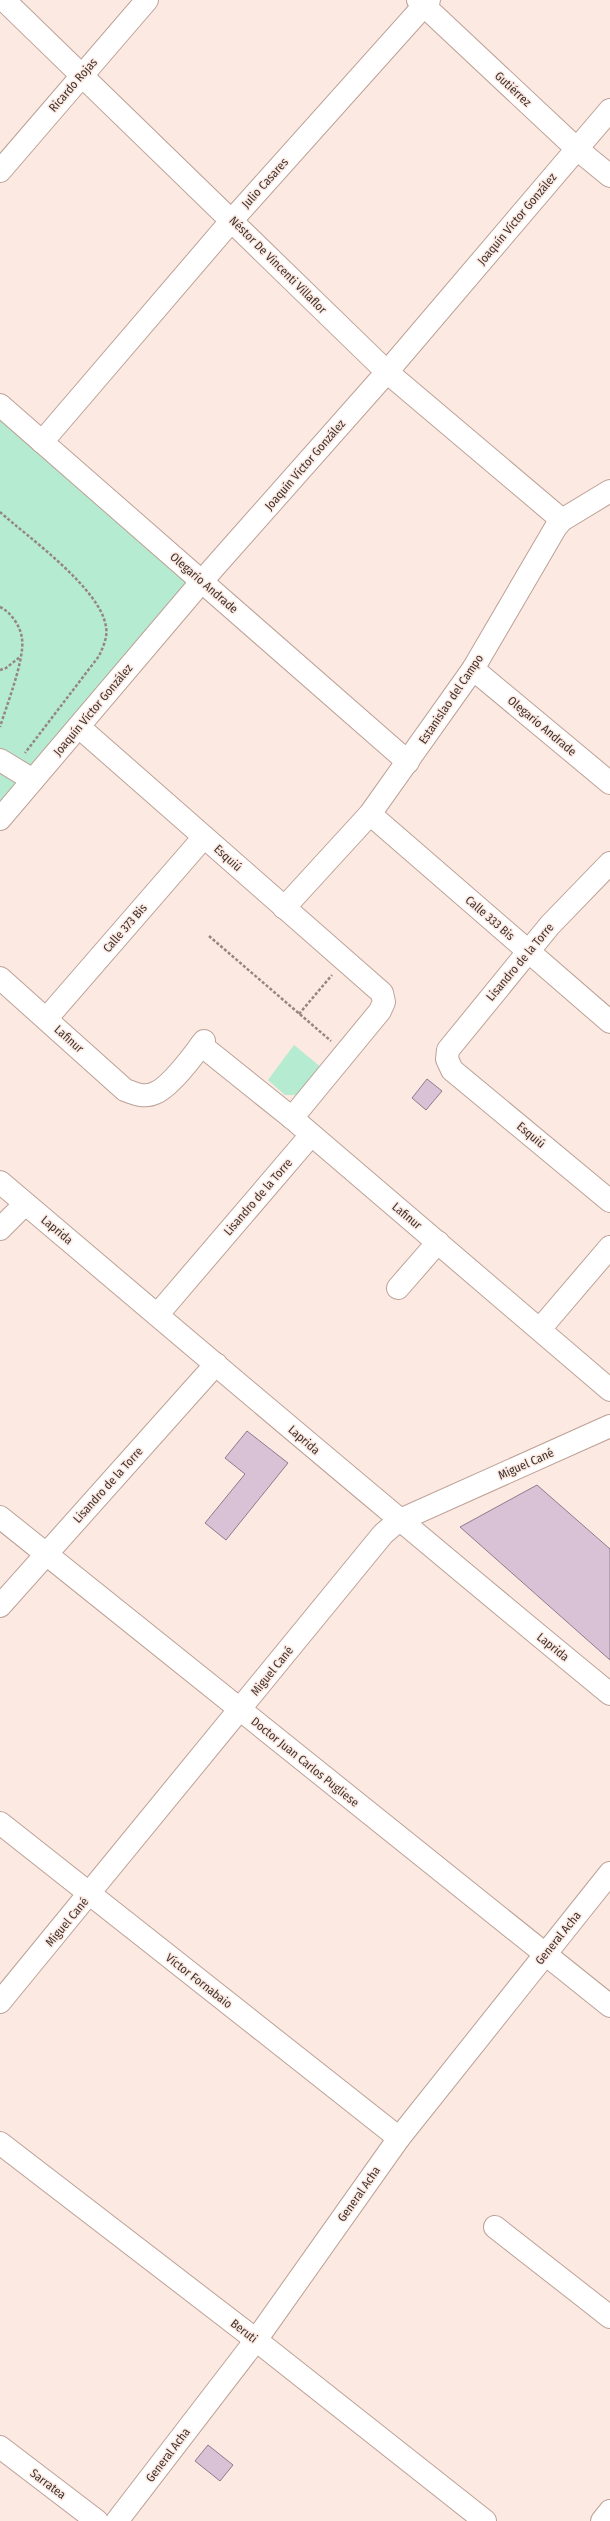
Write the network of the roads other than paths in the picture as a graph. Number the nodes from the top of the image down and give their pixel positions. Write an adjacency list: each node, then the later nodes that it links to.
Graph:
1 (4, 0): 4 (street, Néstor De Vincenti Villaflor)
2 (147, 0): 4 (street, Ricardo Rojas)
3 (424, 2): 6 (street, Gutiérrez); 9 (street, Julio Casares)
4 (83, 74): 7 (street, Ricardo Rojas); 9 (street, Néstor De Vincenti Villaflor)
5 (610, 110): 6 (street, Joaquín Víctor González)
6 (577, 149): 8 (street, Gutiérrez); 10 (street, Joaquín Víctor González)
7 (0, 171)
8 (610, 176)
9 (232, 220): 10 (street, Néstor De Vincenti Villaflor); 12 (street, Julio Casares)
10 (387, 372): 14 (street, Néstor De Vincenti Villaflor); 15 (street, Joaquín Víctor González)
11 (0, 405): 12 (street, Olegario Andrade)
12 (42, 442): 15 (street, Olegario Andrade)
13 (610, 491): 14 (street, Estanislao del Campo)
14 (562, 520): 16 (street, Estanislao del Campo)
15 (202, 581): 17 (street, Joaquín Víctor González); 18 (street, Olegario Andrade)
16 (473, 669): 18 (street, Estanislao del Campo); 21 (street, Olegario Andrade)
17 (79, 727): 20 (street, Joaquín Víctor González); 24 (street, Esquiú)
18 (408, 762): 22 (street, Estanislao del Campo)
19 (7, 763): 20 (street)
20 (33, 780): 23 (street, Joaquín Víctor González)
21 (610, 784)
22 (370, 814): 26 (street, Estanislao del Campo); 27 (street, Calle 333 Bis)
23 (0, 819)
24 (204, 837): 26 (street, Esquiú); 29 (street, Calle 373 Bis)
25 (610, 863): 27 (street, Lisandro de la Torre)
26 (284, 908): 32 (street, Esquiú)
27 (528, 952): 30 (street, Calle 333 Bis); 31 (street, Lisandro de la Torre)
28 (0, 978): 29 (street, Lafinur)
29 (47, 1018): 32 (street, Lafinur)
30 (610, 1022)
31 (452, 1070): 35 (street, Esquiú)
32 (292, 1118): 33 (street, Lafinur)
33 (311, 1135): 38 (street, Lafinur); 41 (street, Lisandro de la Torre)
34 (0, 1182): 36 (street, Laprida)
35 (610, 1200)
36 (25, 1204): 37 (street); 41 (street, Laprida)
37 (0, 1229)
38 (438, 1242): 40 (street); 42 (street, Lafinur)
39 (610, 1246): 42 (street)
40 (398, 1288)
41 (158, 1314): 43 (street, Laprida)
42 (540, 1329): 44 (street, Lafinur)
43 (216, 1364): 47 (street, Laprida); 48 (street, Lisandro de la Torre)
44 (610, 1390)
45 (610, 1426): 47 (street, Miguel Cané)
46 (0, 1517): 48 (street, Doctor Juan Carlos Pugliese)
47 (398, 1521): 50 (street, Laprida); 51 (street, Miguel Cané)
48 (47, 1554): 49 (street, Lisandro de la Torre); 51 (street, Doctor Juan Carlos Pugliese)
49 (0, 1606)
50 (610, 1694)
51 (240, 1710): 54 (street, Miguel Cané); 55 (street, Doctor Juan Carlos Pugliese)
52 (0, 1823): 54 (street, Víctor Fornabaio)
53 (610, 1873): 55 (street, General Acha)
54 (90, 1894): 56 (street, Miguel Cané); 58 (street, Víctor Fornabaio)
55 (544, 1955): 57 (street, Doctor Juan Carlos Pugliese); 58 (street, General Acha)
56 (0, 2002)
57 (610, 2006)
58 (399, 2138): 62 (street, General Acha)
59 (0, 2144): 62 (street, Beruti)
60 (495, 2227): 61 (street)
61 (610, 2317)
62 (256, 2340): 66 (street, General Acha); 67 (street, Beruti)
63 (0, 2447): 65 (street, Sarratea)
64 (610, 2511): 68 (street)
65 (97, 2521)
66 (117, 2521)
67 (485, 2521)
68 (602, 2521)

